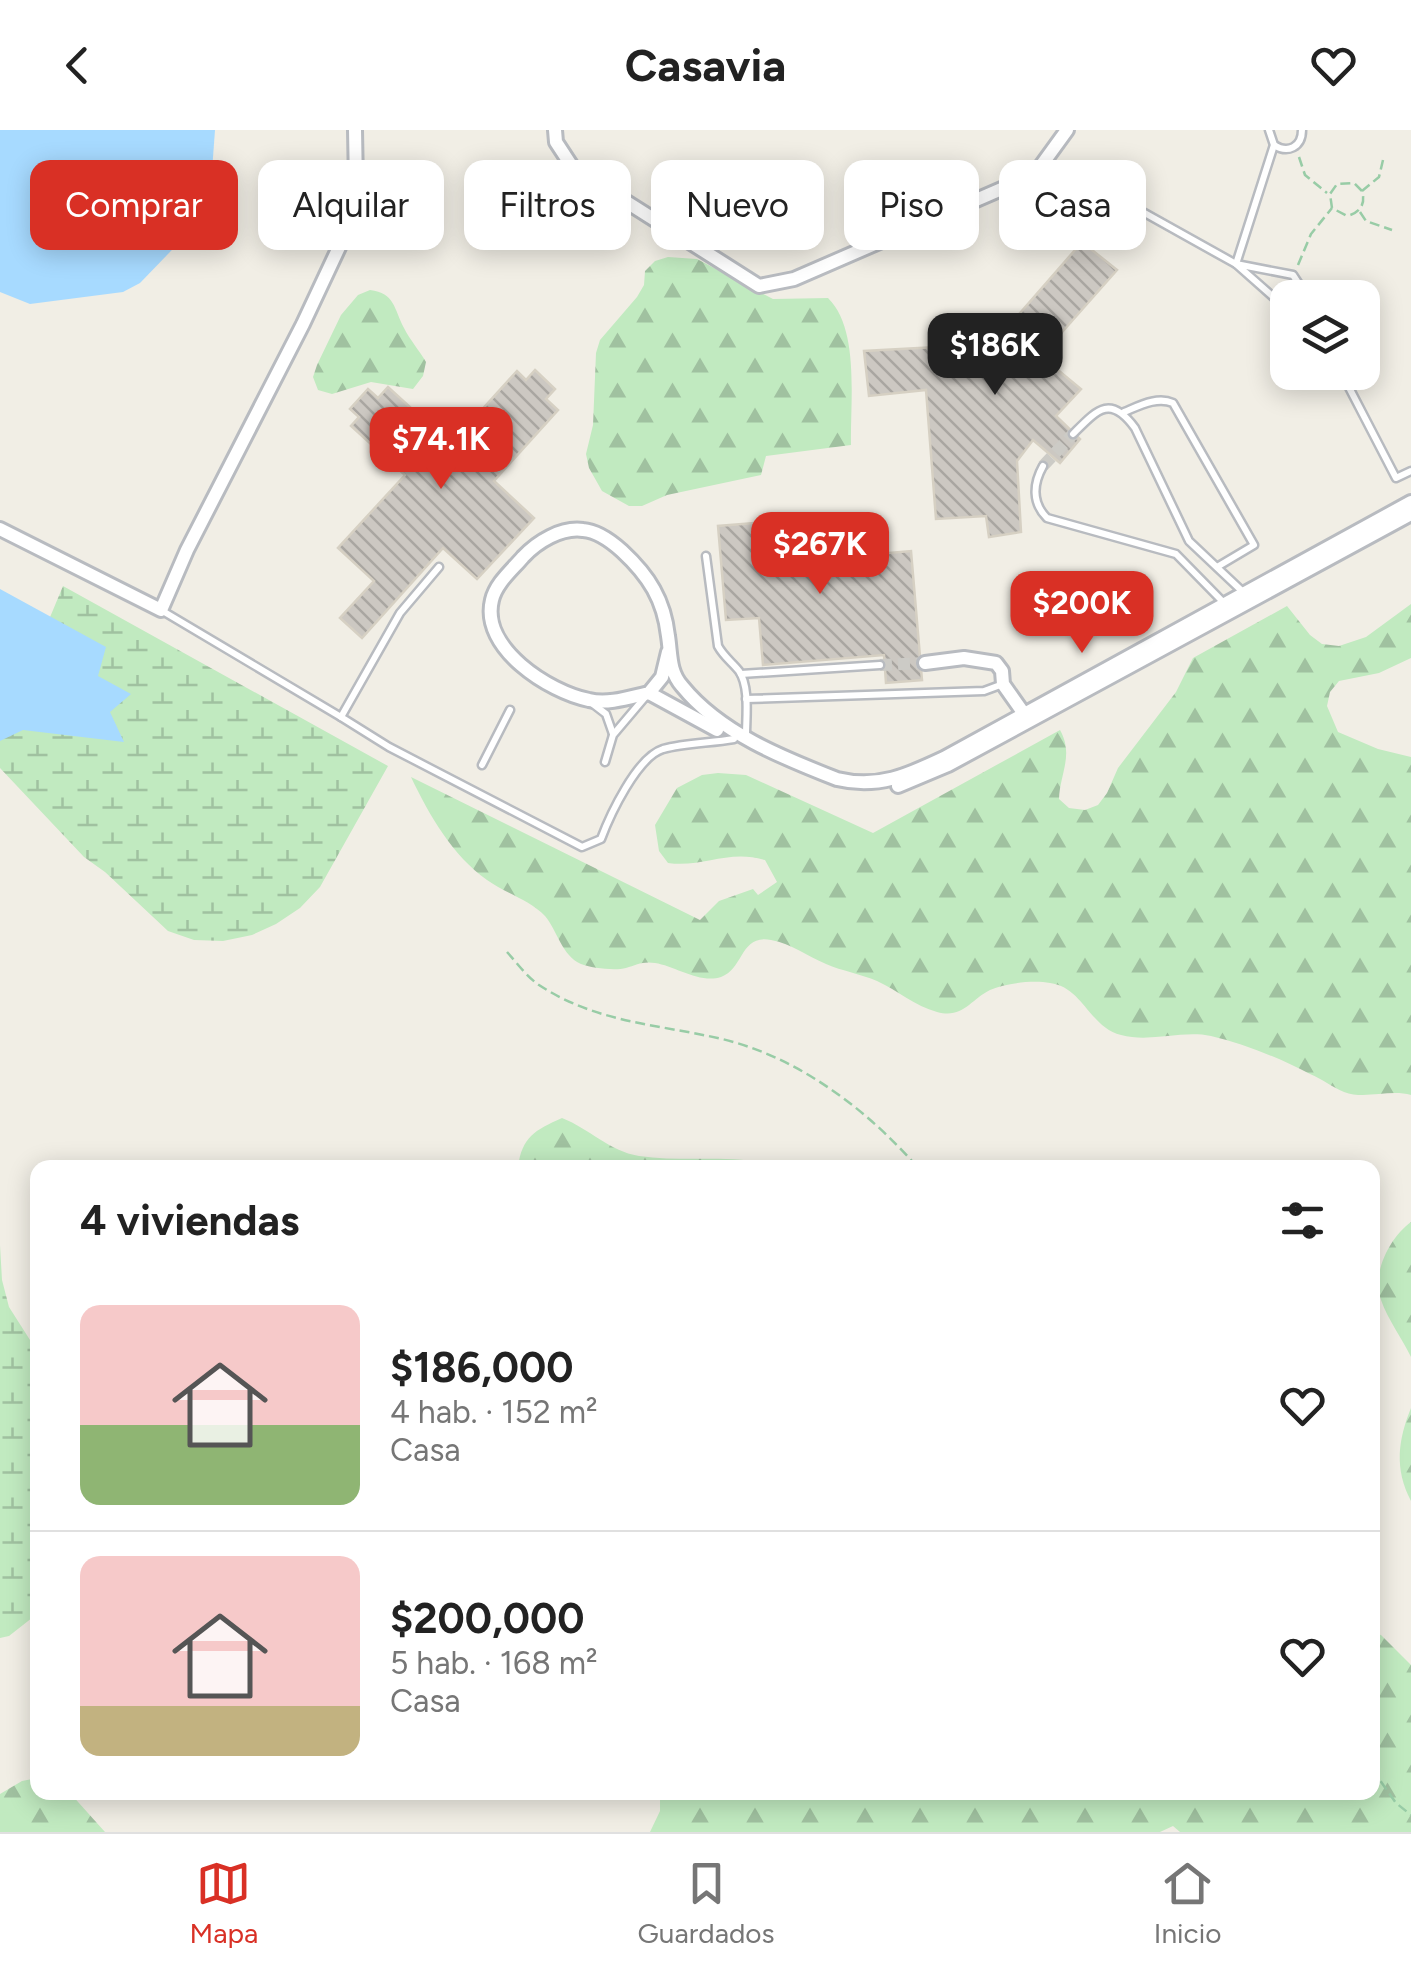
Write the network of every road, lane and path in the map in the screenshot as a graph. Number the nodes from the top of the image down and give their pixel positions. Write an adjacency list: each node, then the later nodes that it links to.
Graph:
1 (355, 130): 34 (street)
2 (555, 130): 3 (street)
3 (1067, 130)
4 (1269, 130): 6 (lane)
5 (1302, 130): 7 (lane)
6 (1274, 144): 7 (lane); 15 (lane)
7 (1295, 147): 10 (path)
8 (1383, 160): 9 (path)
9 (1362, 191): 10 (path); 12 (path)
10 (1330, 194): 11 (path)
11 (1332, 208): 12 (path); 16 (path)
12 (1360, 210): 14 (path)
13 (1146, 214): 15 (lane)
14 (1392, 230)
15 (1236, 264): 16 (lane); 18 (lane)
16 (1293, 276): 17 (lane)
17 (1296, 280)
18 (1270, 294)
19 (1350, 390): 23 (lane)
20 (1124, 413): 21 (lane); 27 (lane); 31 (lane)
21 (1072, 434)
22 (1044, 466): 28 (lane)
23 (1411, 470)
24 (1411, 502): 32 (street)
25 (1411, 514): 32 (street)
26 (0, 529): 34 (street)
27 (1189, 542): 28 (lane); 31 (lane)
28 (1176, 554): 33 (lane)
29 (706, 556): 38 (lane)
30 (439, 567): 44 (lane)
31 (1217, 568): 32 (lane)
32 (1246, 597): 33 (street)
33 (1227, 607): 45 (street)
34 (161, 610): 44 (lane)
35 (668, 652): 40 (street); 42 (street); 47 (street)
36 (925, 662): 39 (street)
37 (880, 666): 38 (lane)
38 (741, 674): 41 (lane)
39 (1003, 684): 41 (lane); 45 (street)
40 (649, 692): 42 (street); 46 (lane); 47 (street)
41 (746, 699): 47 (lane)
42 (590, 701): 46 (lane)
43 (510, 710): 49 (lane)
44 (340, 717): 47 (lane)
45 (1026, 717): 47 (street)
46 (614, 735): 48 (lane)
47 (741, 740)
48 (605, 762)
49 (482, 765)
50 (506, 952): 51 (path)
51 (910, 1160)
52 (1380, 1781): 53 (path)
53 (1411, 1814)

